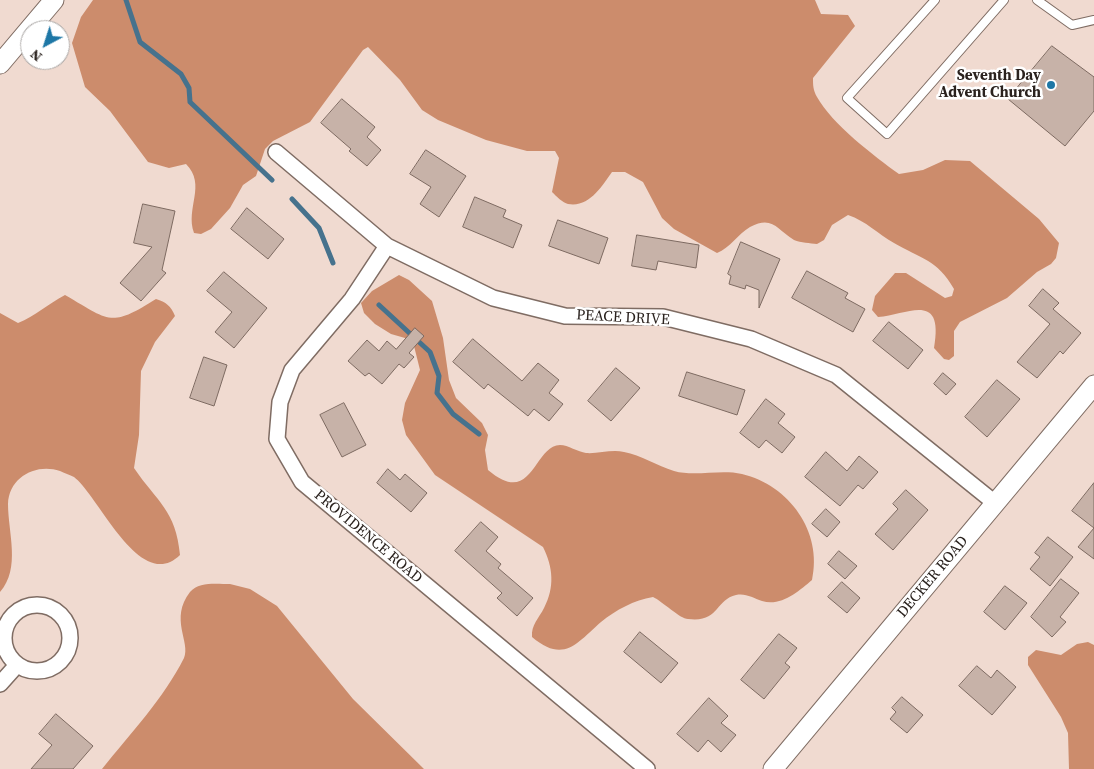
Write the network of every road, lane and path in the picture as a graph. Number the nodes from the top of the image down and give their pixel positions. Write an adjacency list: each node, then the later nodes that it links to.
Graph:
1 (54, 0): 6 (street)
2 (935, 0): 3 (lane)
3 (1004, 0)
4 (1037, 0): 5 (lane)
5 (1094, 20)
6 (0, 64)
7 (276, 152): 8 (street, PEACE DRIVE)
8 (387, 246): 10 (street, PEACE DRIVE); 13 (street, PROVIDENCE ROAD)
9 (1094, 385): 10 (street, DECKER ROAD)
10 (995, 503): 14 (street, DECKER ROAD)
11 (17, 665): 11 (street); 12 (street)
12 (0, 684)
13 (647, 769)
14 (773, 769)

